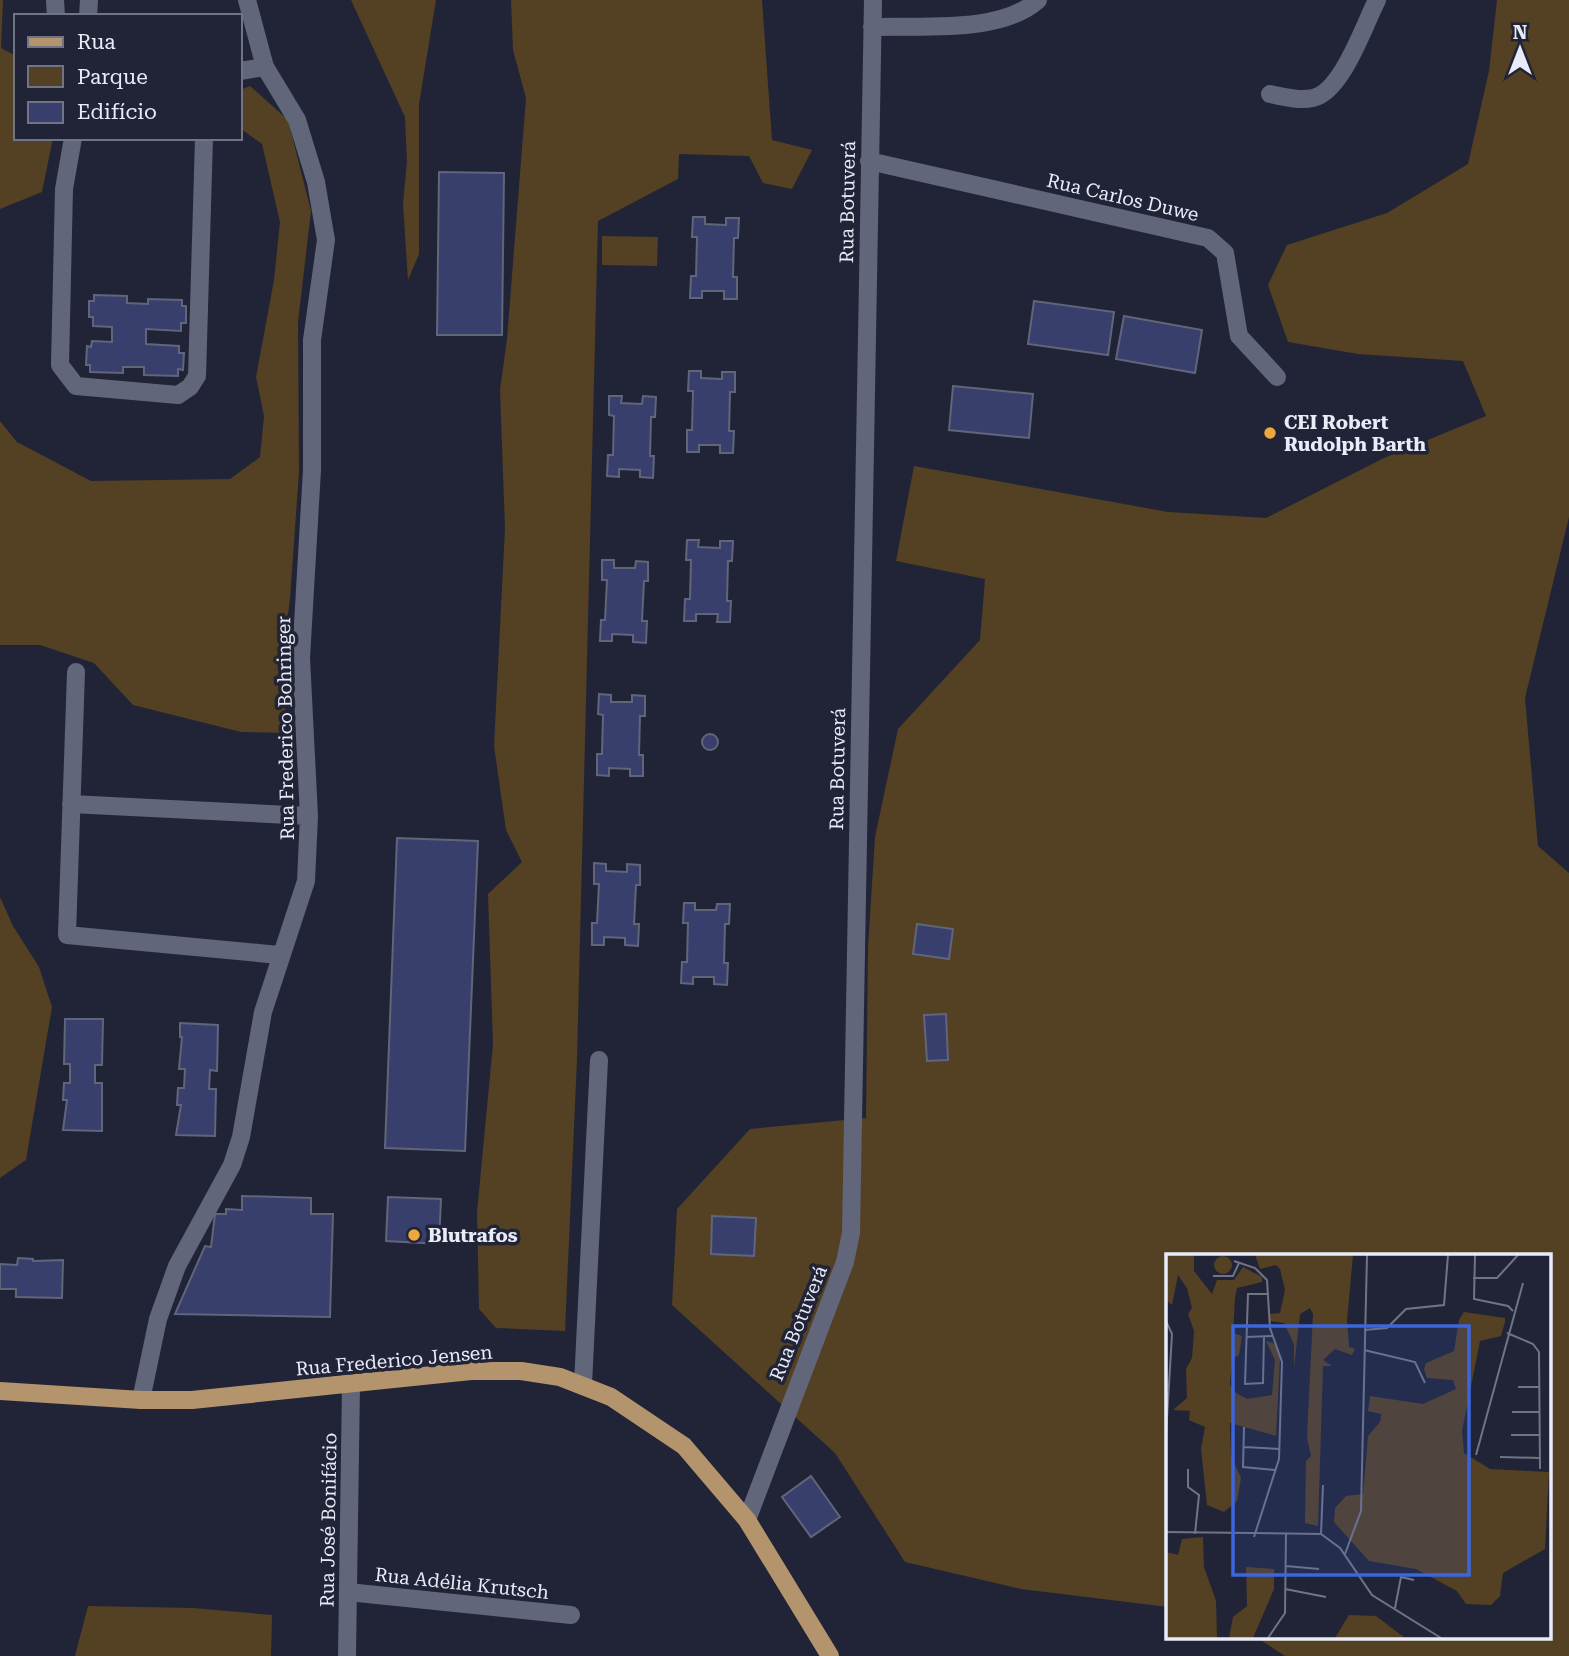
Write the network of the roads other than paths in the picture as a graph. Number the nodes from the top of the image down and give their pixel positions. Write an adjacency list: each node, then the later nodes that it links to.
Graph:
1 (247, 0): 6 (street, Rua Frederico Bohringer)
2 (873, 0): 5 (street, Rua Botuverá)
3 (1038, 0): 5 (street)
4 (1377, 0): 8 (street)
5 (872, 27): 11 (street, Rua Botuverá)
6 (265, 67): 7 (street); 15 (street, Rua Frederico Bohringer)
7 (242, 71)
8 (1270, 94)
9 (73, 140): 10 (street)
10 (204, 140)
11 (869, 161): 12 (street, Rua Carlos Duwe); 22 (street, Rua Botuverá)
12 (1277, 377)
13 (76, 672): 14 (street)
14 (71, 804): 15 (street); 16 (street)
15 (309, 816): 16 (street, Rua Frederico Bohringer)
16 (279, 955): 21 (street, Rua Frederico Bohringer)
17 (599, 1060): 18 (street)
18 (583, 1384): 19 (main road, Rua Frederico Jensen); 22 (main road, Rua Frederico Jensen)
19 (351, 1385): 21 (main road, Rua Frederico Jensen); 23 (street, Rua José Bonifácio)
20 (0, 1391): 21 (main road, Rua Frederico Jensen)
21 (141, 1400)
22 (747, 1520): 26 (main road, Rua Frederico Jensen)
23 (348, 1592): 24 (street, Rua Adélia Krutsch); 25 (street, Rua José Bonifácio)
24 (571, 1615)
25 (347, 1656)
26 (831, 1656)

